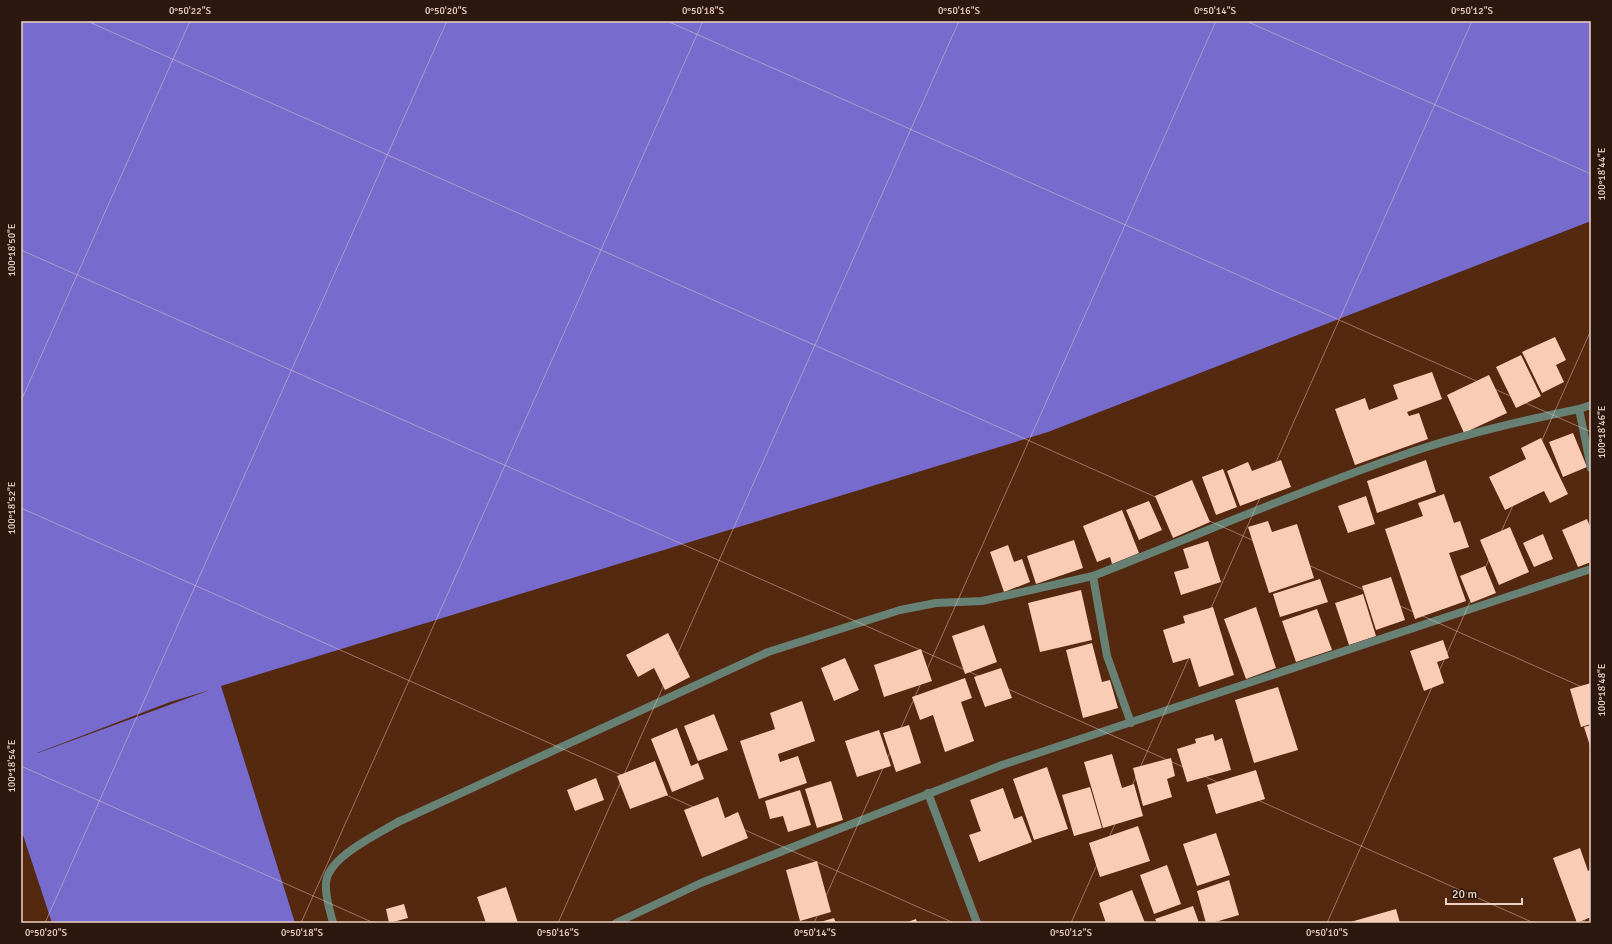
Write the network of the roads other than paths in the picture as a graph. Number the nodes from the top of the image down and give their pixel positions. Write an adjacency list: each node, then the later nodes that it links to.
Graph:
1 (1591, 405): 2 (street)
2 (1579, 409): 3 (street); 5 (street)
3 (1591, 468)
4 (1591, 569): 6 (street)
5 (1093, 576): 6 (street); 8 (street)
6 (1131, 723): 7 (street)
7 (928, 793): 9 (street); 10 (street)
8 (333, 923)
9 (616, 923)
10 (977, 923)

